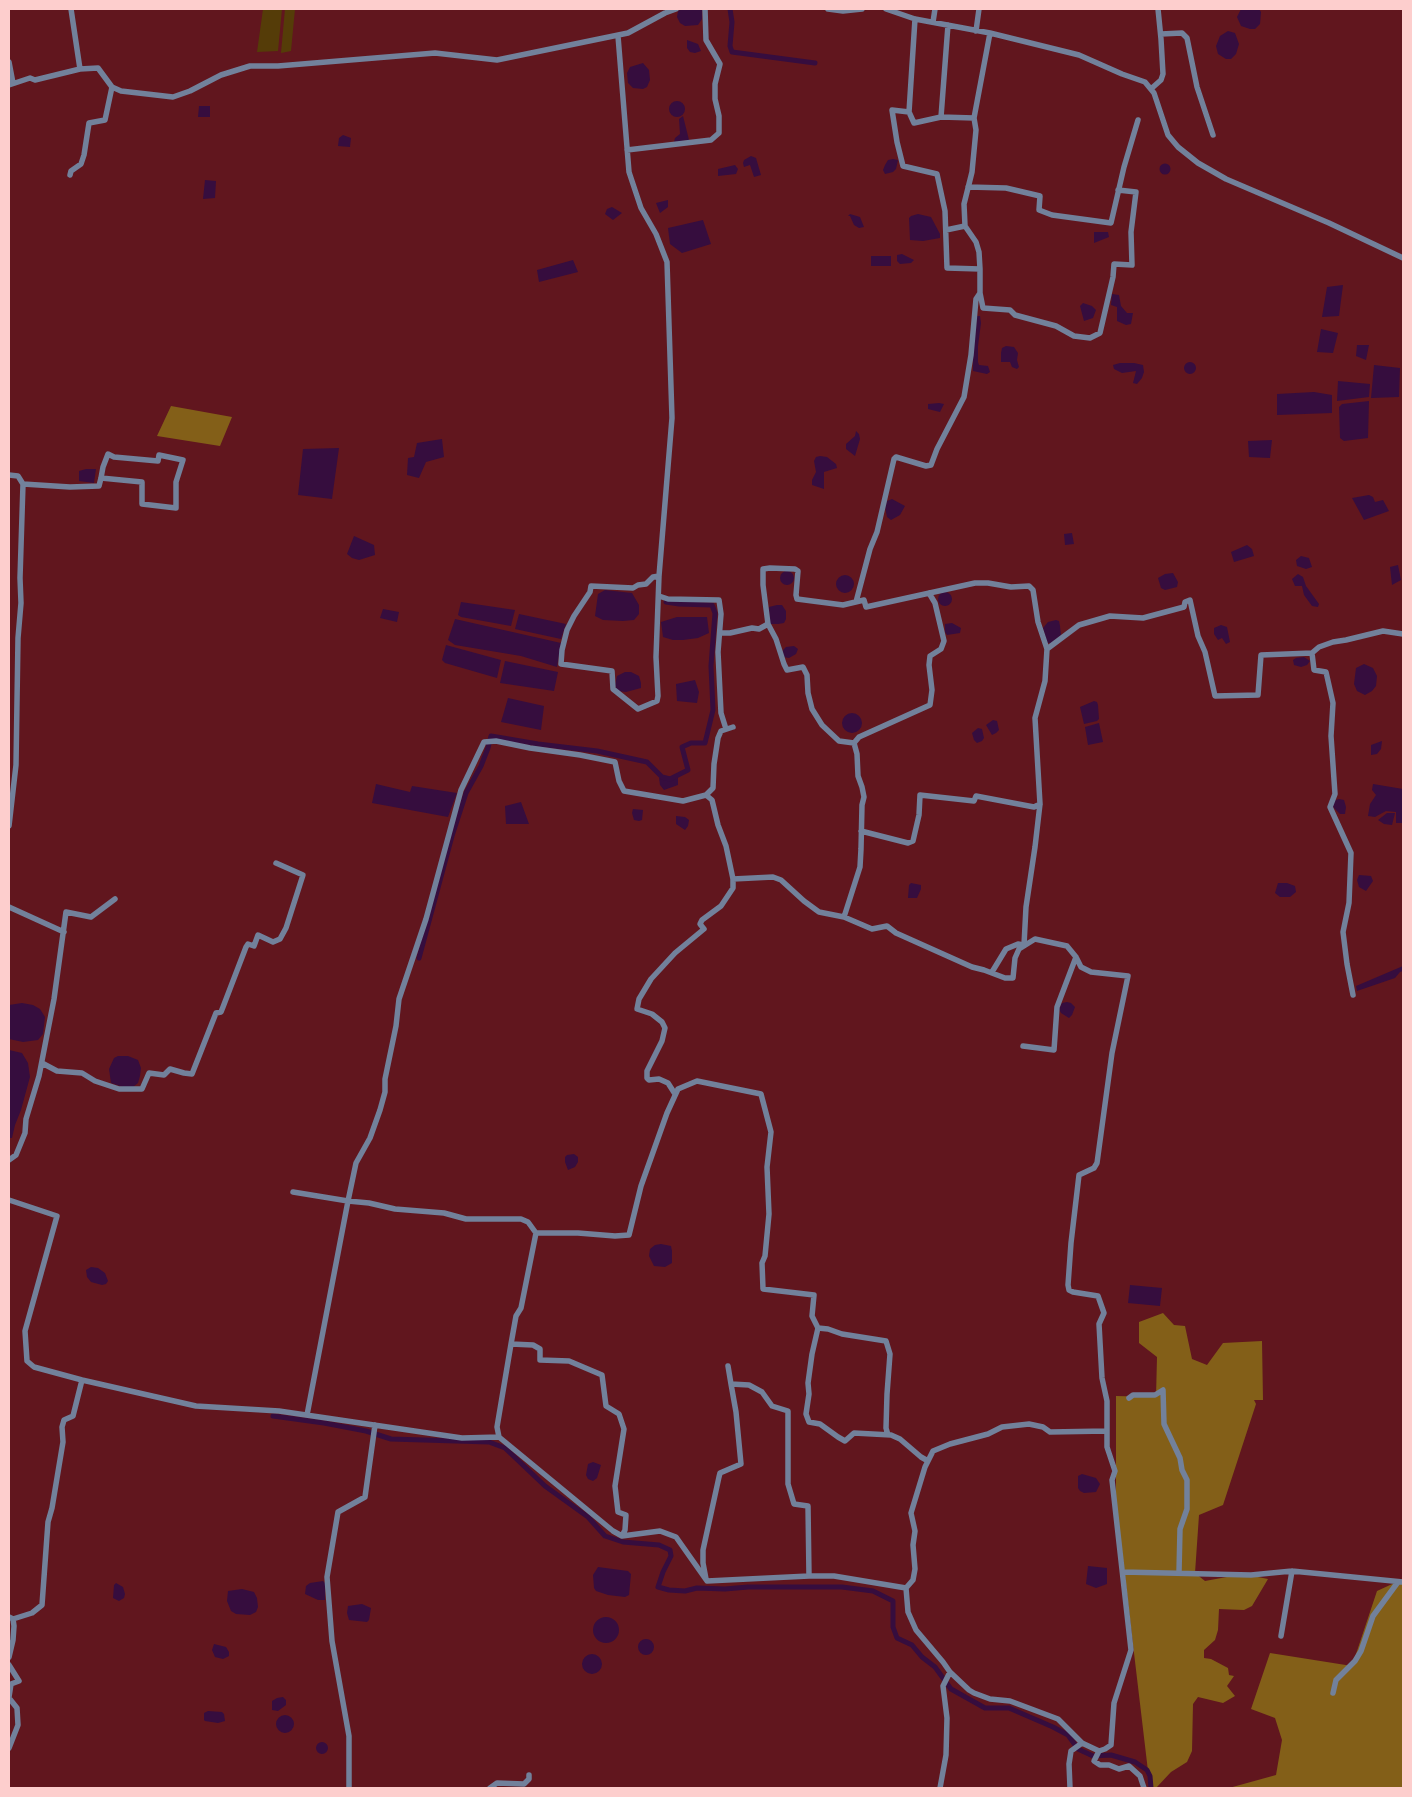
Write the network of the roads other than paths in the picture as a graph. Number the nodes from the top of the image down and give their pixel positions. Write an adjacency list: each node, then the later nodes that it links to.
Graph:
1 (71, 9): 18 (street)
2 (676, 9): 16 (street)
3 (704, 9): 27 (street)
4 (828, 9): 5 (street)
5 (862, 9)
6 (886, 9): 10 (street)
7 (935, 9): 11 (street)
8 (979, 9): 13 (street)
9 (1158, 9): 15 (street)
10 (915, 19): 11 (street); 22 (street)
11 (933, 22): 12 (street)
12 (948, 26): 13 (street); 23 (street)
13 (976, 30): 14 (street)
14 (990, 33): 21 (street); 24 (street)
15 (1161, 34): 21 (street); 26 (street)
16 (618, 36): 20 (street); 27 (street)
17 (9, 62): 19 (street)
18 (80, 69): 19 (street); 20 (street)
19 (11, 84)
20 (112, 87): 28 (street)
21 (1154, 87): 33 (street)
22 (909, 112): 23 (street); 32 (street)
23 (941, 117): 24 (street)
24 (974, 118): 29 (street)
25 (1138, 120): 30 (street)
26 (1213, 135)
27 (627, 150): 39 (street)
28 (70, 175)
29 (968, 187): 30 (street); 31 (street)
30 (1118, 190): 35 (street)
31 (965, 226): 32 (street); 34 (street)
32 (946, 230): 34 (street)
33 (1403, 258)
34 (980, 268): 35 (street)
35 (980, 293): 42 (street)
36 (9, 475): 38 (street)
37 (101, 478): 37 (street); 38 (street)
38 (23, 484): 51 (street)
39 (659, 576): 41 (street); 41 (street)
40 (929, 593): 42 (street); 46 (street); 48 (street)
41 (659, 596): 44 (street)
42 (856, 602): 43 (street)
43 (768, 624): 44 (street); 48 (street)
44 (720, 633): 49 (street)
45 (1403, 634): 47 (street)
46 (1047, 649): 47 (street); 50 (street)
47 (1312, 653): 62 (street)
48 (854, 743): 52 (street)
49 (706, 795): 54 (street); 69 (street)
50 (1040, 804): 52 (street); 59 (street)
51 (9, 826)
52 (861, 831): 57 (street)
53 (276, 863): 64 (street)
54 (733, 879): 57 (street); 65 (street)
55 (114, 899): 58 (street)
56 (9, 906): 58 (street)
57 (844, 917): 61 (street)
58 (64, 932): 64 (street)
59 (1024, 945): 60 (street); 61 (street); 61 (street)
60 (1076, 957): 63 (street); 79 (street)
61 (992, 972)
62 (1354, 996)
63 (1023, 1046)
64 (42, 1063): 66 (street)
65 (675, 1094): 70 (street); 71 (street)
66 (9, 1160)
67 (293, 1192): 69 (street)
68 (9, 1200): 74 (street)
69 (348, 1201): 70 (street); 77 (street)
70 (536, 1233): 72 (street)
71 (818, 1328): 80 (street); 80 (street)
72 (511, 1344): 81 (street); 83 (street)
73 (728, 1366): 75 (street)
74 (82, 1380): 77 (street); 91 (street)
75 (731, 1384): 87 (street); 88 (street)
76 (1128, 1398): 86 (street)
77 (307, 1415): 78 (street)
78 (374, 1428): 81 (street); 102 (street)
79 (1107, 1431): 82 (street); 85 (street)
80 (888, 1434): 82 (street)
81 (499, 1437): 83 (street)
82 (928, 1461): 90 (street)
83 (622, 1536): 88 (street)
84 (1292, 1571): 86 (street); 89 (street); 92 (street)
85 (1123, 1572): 86 (street); 100 (street)
86 (1179, 1572)
87 (809, 1576): 88 (street); 90 (street)
88 (707, 1581)
89 (1401, 1582): 96 (street)
90 (906, 1588): 95 (street)
91 (11, 1618): 93 (street)
92 (1281, 1636)
93 (9, 1657)
94 (9, 1665): 97 (street)
95 (949, 1674): 98 (street); 104 (street)
96 (1333, 1693)
97 (9, 1697): 99 (street)
98 (1082, 1744): 100 (street); 105 (street)
99 (9, 1748)
100 (1099, 1751): 106 (street)
101 (529, 1775): 103 (street)
102 (349, 1788)
103 (490, 1788)
104 (940, 1788)
105 (1070, 1788)
106 (1144, 1788)

